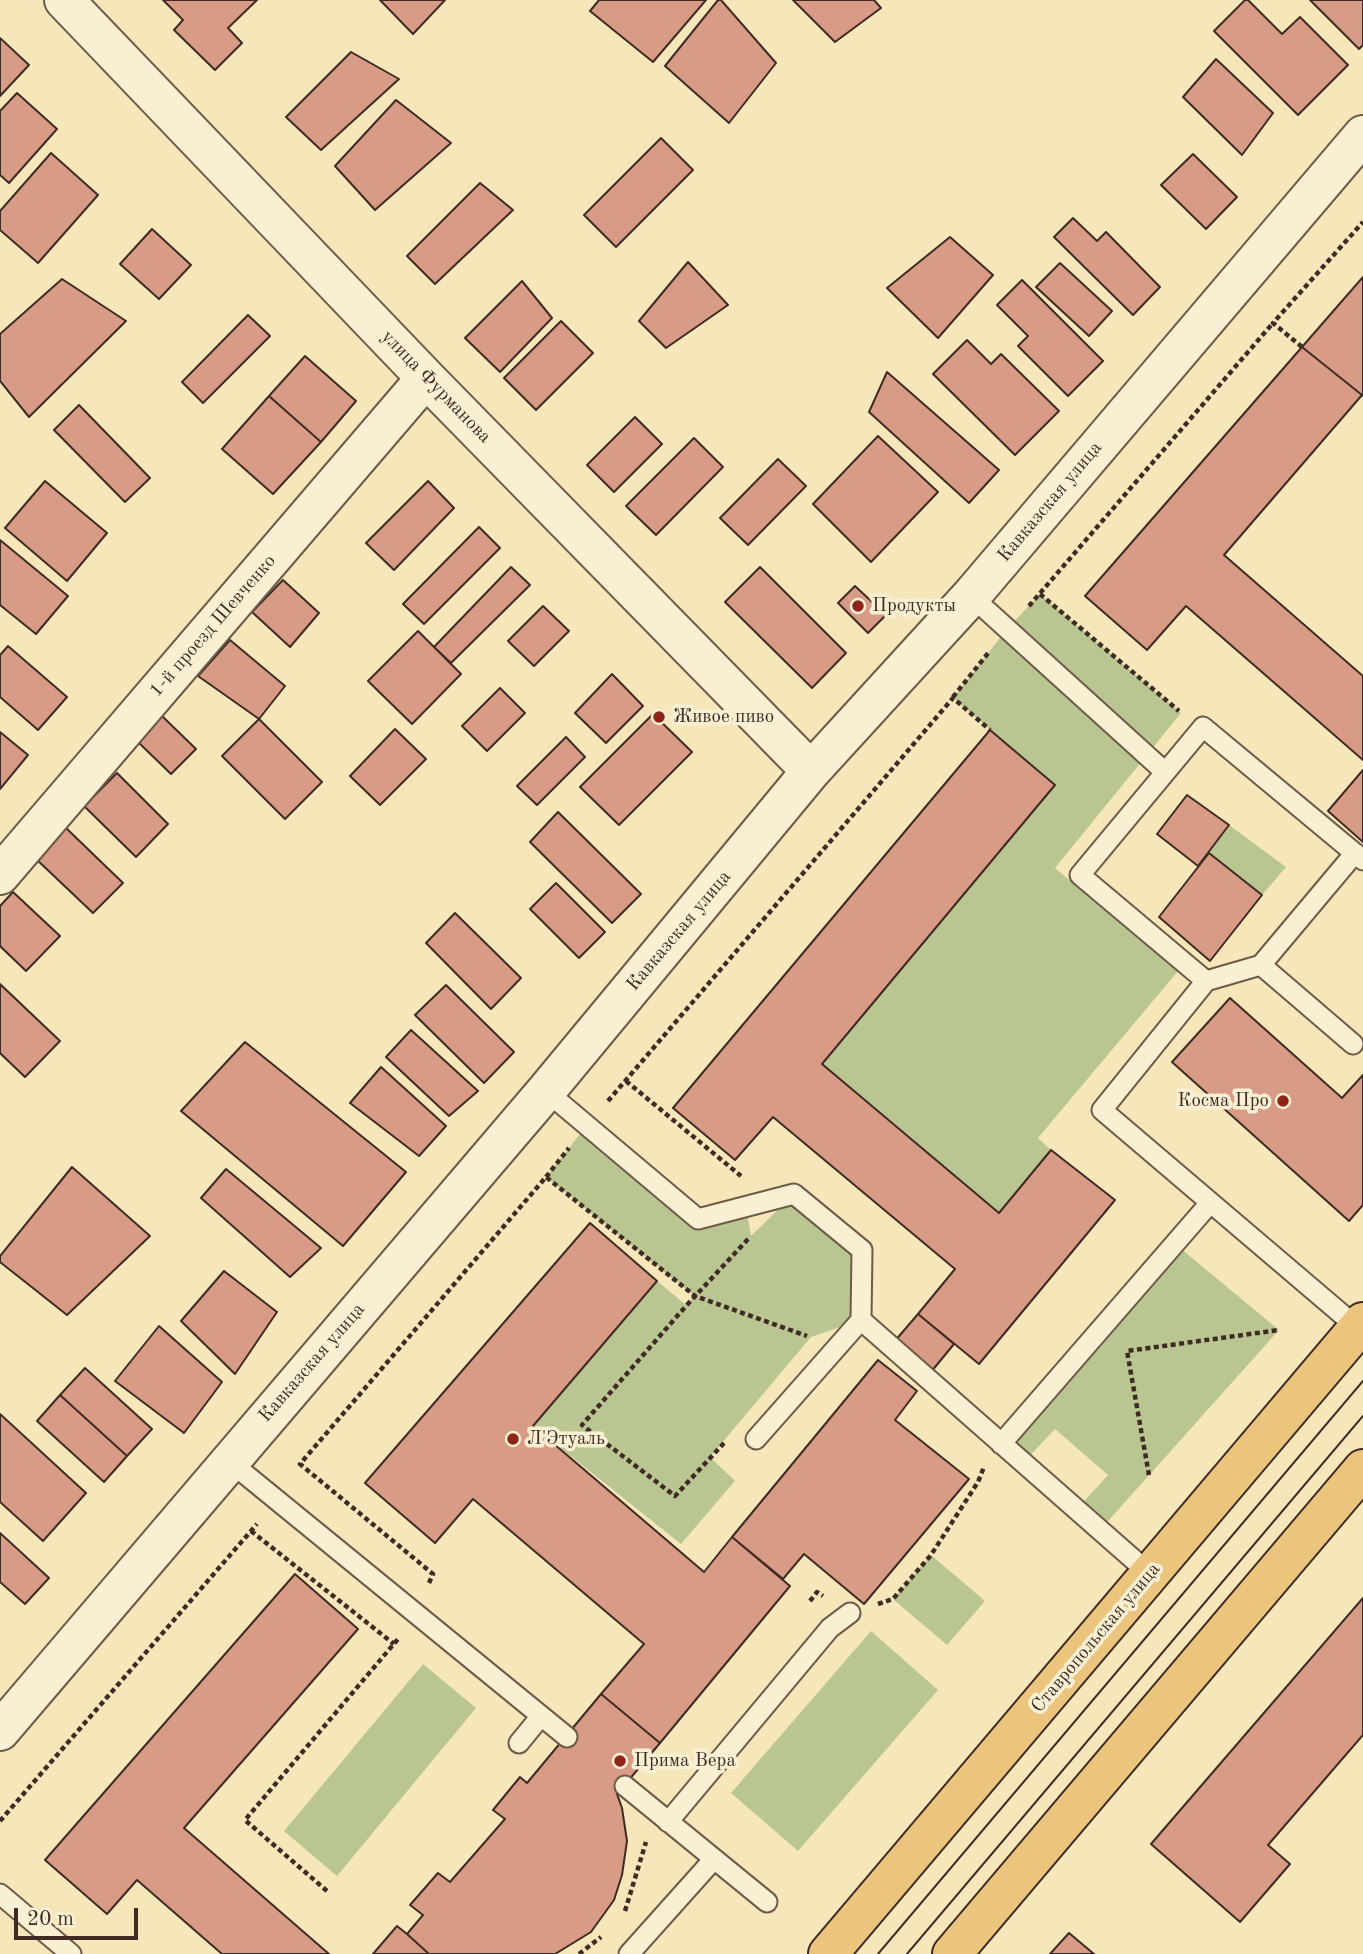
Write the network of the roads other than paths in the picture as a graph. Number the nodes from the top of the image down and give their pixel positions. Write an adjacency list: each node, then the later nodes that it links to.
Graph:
1 (64, 0): 3 (street, улица Фурманова)
2 (1363, 135): 4 (street, Кавказская улица)
3 (426, 378): 5 (street, улица Фурманова); 8 (street, 1-й проезд Шевченко)
4 (971, 596): 5 (street, Кавказская улица); 6 (lane)
5 (811, 771): 12 (street, Кавказская улица)
6 (1165, 772): 7 (lane); 10 (lane)
7 (1359, 856): 9 (lane)
8 (0, 875)
9 (1261, 965): 10 (lane); 11 (lane)
10 (1206, 981): 13 (lane)
11 (1353, 1044)
12 (546, 1091): 14 (lane); 18 (street, Кавказская улица)
13 (1210, 1203): 15 (lane); 17 (lane)
14 (861, 1320): 16 (lane); 17 (lane)
15 (1360, 1325): 20 (main road, Ставропольская улица)
16 (756, 1439)
17 (997, 1440): 20 (lane)
18 (229, 1461): 22 (lane); 23 (street, Кавказская улица)
19 (1363, 1469): 34 (main road)
20 (1150, 1574): 33 (main road, Ставропольская улица)
21 (850, 1613): 27 (lane)
22 (541, 1716): 24 (lane); 25 (lane)
23 (0, 1731)
24 (567, 1737)
25 (519, 1743)
26 (625, 1786): 27 (lane)
27 (668, 1822): 28 (lane)
28 (714, 1859): 30 (lane); 32 (lane)
29 (0, 1894): 31 (lane)
30 (766, 1902)
31 (71, 1954)
32 (629, 1954)
33 (828, 1954)
34 (952, 1954)

